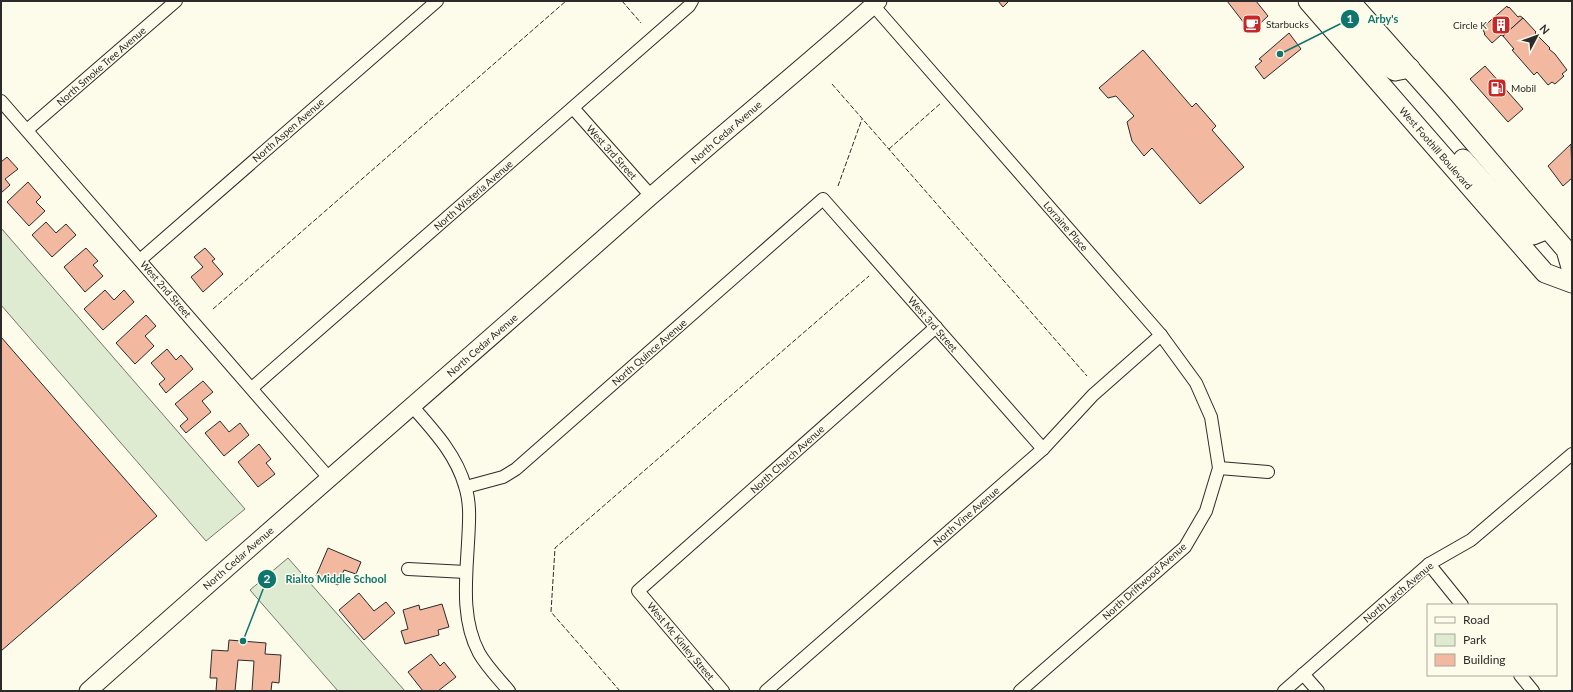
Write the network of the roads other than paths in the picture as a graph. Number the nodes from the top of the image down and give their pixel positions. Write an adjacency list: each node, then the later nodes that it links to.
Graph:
1 (176, 1): 11 (street, North Smoke Tree Avenue)
2 (437, 1): 16 (street, North Aspen Avenue)
3 (692, 1): 10 (street, North Wisteria Avenue)
4 (1308, 1): 12 (main road, West Foothill Boulevard)
5 (1322, 1): 8 (main road)
6 (1350, 1): 8 (main road)
7 (876, 3): 13 (main road, North Cedar Avenue); 20 (street, Lorraine Place)
8 (1410, 68): 15 (main road)
9 (1, 101): 11 (street, West 2nd Street)
10 (573, 108): 13 (street, West 3rd Street); 21 (street, North Wisteria Avenue)
11 (27, 130): 16 (street, West 2nd Street)
12 (1427, 137): 15 (main road); 18 (main road, West Foothill Boulevard)
13 (651, 196): 22 (main road, North Cedar Avenue)
14 (823, 199): 19 (street, West 3rd Street); 28 (street, North Quince Avenue)
15 (1548, 229): 17 (main road)
16 (140, 260): 21 (street, West 2nd Street)
17 (1572, 271)
18 (1572, 283)
19 (936, 327): 23 (street, West 3rd Street); 32 (street, North Church Avenue)
20 (1161, 335): 23 (street, North Vine Avenue); 25 (street, Lorraine Place)
21 (252, 388): 27 (street, West 2nd Street)
22 (412, 406): 27 (main road, North Cedar Avenue); 28 (street)
23 (1043, 449): 39 (street, North Vine Avenue)
24 (1572, 454): 29 (street, North Larch Avenue)
25 (1219, 468): 26 (street); 40 (street, North Driftwood Avenue)
26 (1268, 472)
27 (329, 478): 36 (main road, North Cedar Avenue)
28 (466, 487): 31 (street)
29 (1429, 564): 33 (street); 34 (street, North Larch Avenue)
30 (408, 569): 31 (street)
31 (466, 572): 37 (street)
32 (638, 590): 38 (street, West Mc Kinley Street)
33 (1461, 604)
34 (1303, 674): 41 (street, North Larch Avenue); 42 (street)
35 (1521, 676): 43 (street)
36 (88, 691)
37 (510, 691)
38 (723, 691)
39 (766, 691)
40 (1020, 691)
41 (1284, 691)
42 (1318, 691)
43 (1533, 691)

